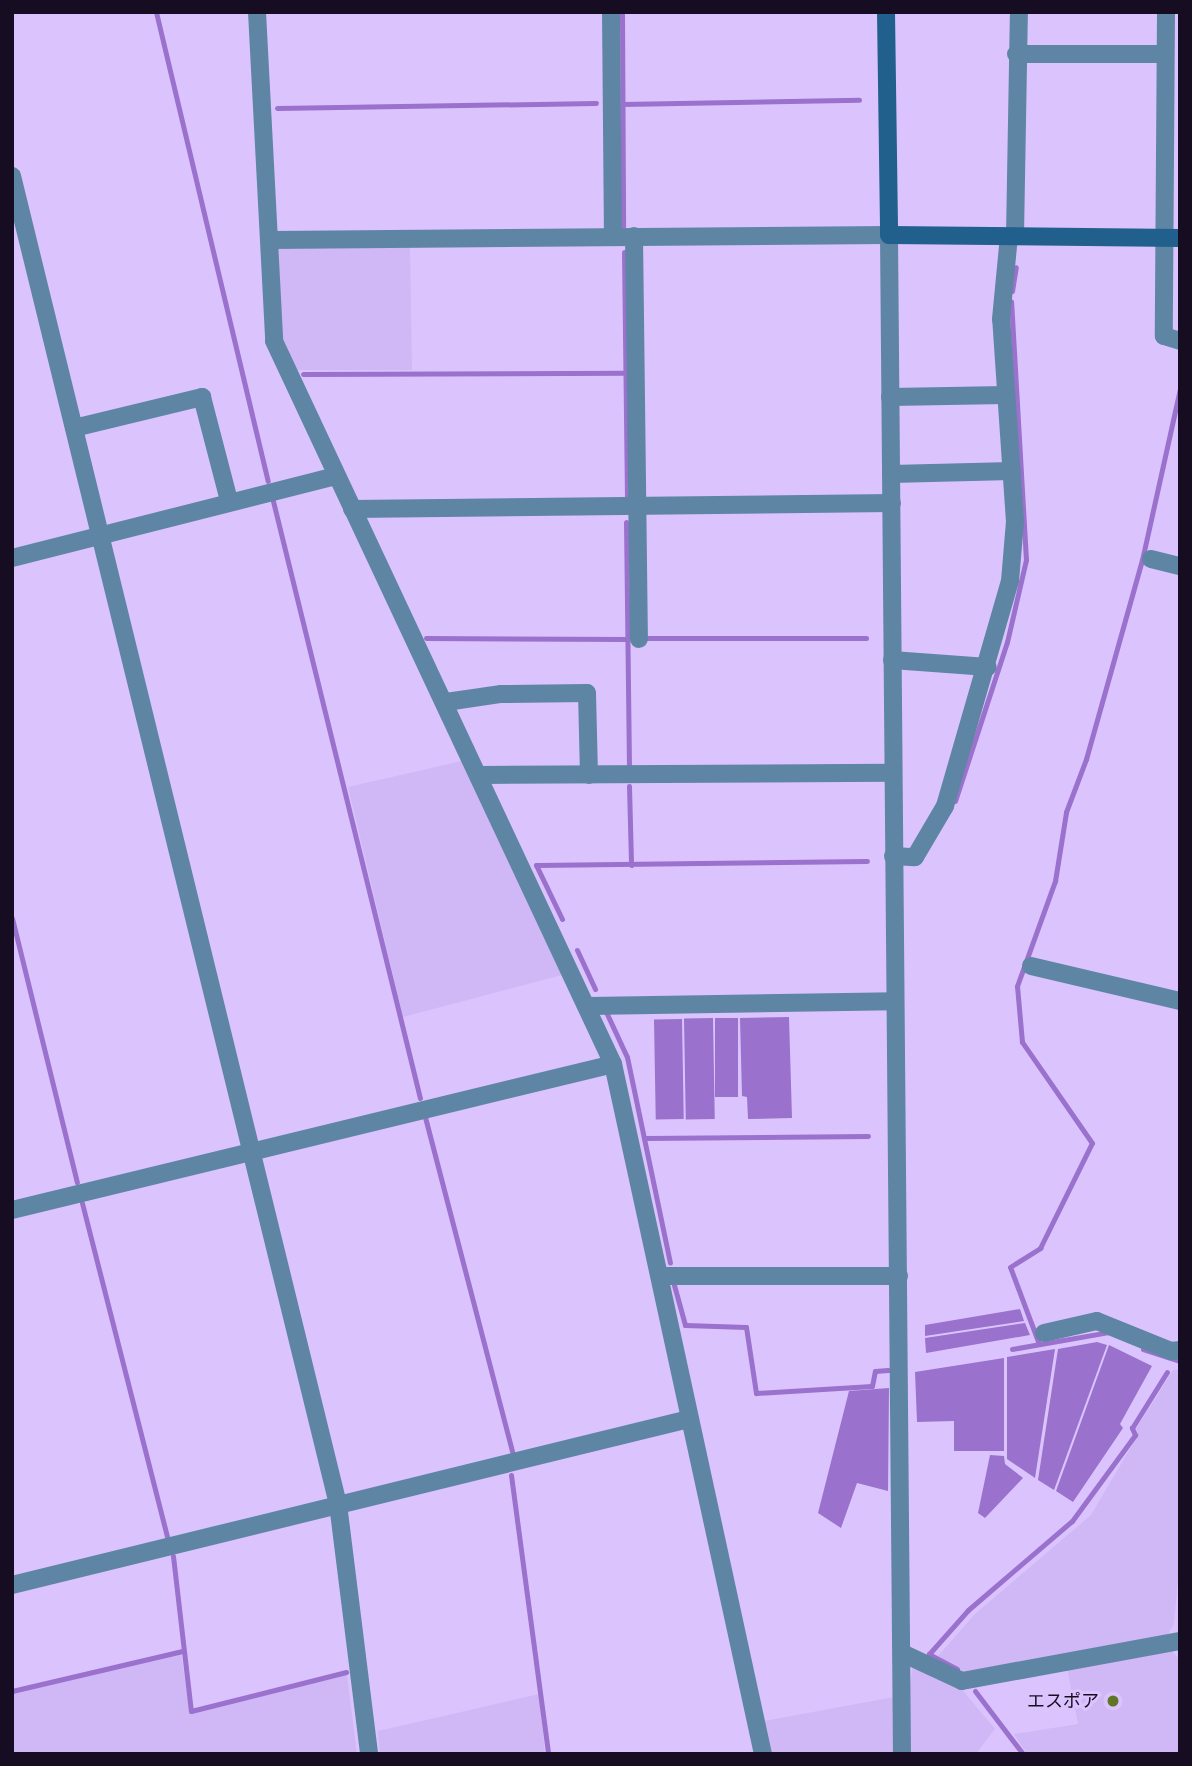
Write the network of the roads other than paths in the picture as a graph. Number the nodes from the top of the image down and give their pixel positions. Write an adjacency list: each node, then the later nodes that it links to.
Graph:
1 (257, 12): 14 (street)
2 (611, 12): 10 (street)
3 (886, 12): 9 (street)
4 (1019, 12): 6 (street)
5 (1166, 12): 7 (street)
6 (1016, 54): 7 (street); 12 (street)
7 (1165, 54): 13 (street)
8 (12, 176): 18 (street)
9 (889, 235): 11 (street); 12 (street); 17 (street)
10 (613, 236): 11 (street); 14 (street)
11 (634, 236): 24 (street)
12 (1012, 236): 13 (street); 16 (street)
13 (1171, 238): 15 (street)
14 (270, 240): 21 (street)
15 (1180, 341)
16 (1006, 395): 17 (street); 19 (street)
17 (890, 397): 20 (street)
18 (74, 428): 22 (street); 26 (street)
19 (1012, 471): 20 (street); 32 (street)
20 (891, 474): 23 (street)
21 (336, 476): 22 (street); 25 (street)
22 (229, 502): 26 (street)
23 (892, 503): 24 (street); 31 (street)
24 (637, 505): 25 (street); 30 (street)
25 (352, 509): 33 (street)
26 (100, 535): 27 (street); 43 (street)
27 (12, 558)
28 (1152, 559): 29 (street)
29 (1180, 566)
30 (639, 639)
31 (892, 660): 32 (street); 34 (street)
32 (988, 667): 37 (street)
33 (446, 702): 35 (street); 36 (street)
34 (892, 773): 36 (street); 37 (street)
35 (481, 775): 36 (street); 41 (street)
36 (589, 775)
37 (893, 856): 39 (street)
38 (1031, 966): 40 (street)
39 (894, 1001): 41 (street); 46 (street)
40 (1180, 1001)
41 (589, 1006): 42 (street)
42 (613, 1064): 43 (street); 45 (street)
43 (250, 1152): 44 (street); 50 (street)
44 (12, 1210)
45 (661, 1276): 46 (street); 49 (street)
46 (899, 1276): 53 (street)
47 (1044, 1333): 48 (street)
48 (1180, 1350)
49 (689, 1419): 50 (street); 55 (street)
50 (338, 1504): 51 (street); 54 (street)
51 (12, 1585)
52 (1180, 1641): 53 (street)
53 (902, 1653): 56 (street)
54 (369, 1754)
55 (764, 1754)
56 (902, 1754)

